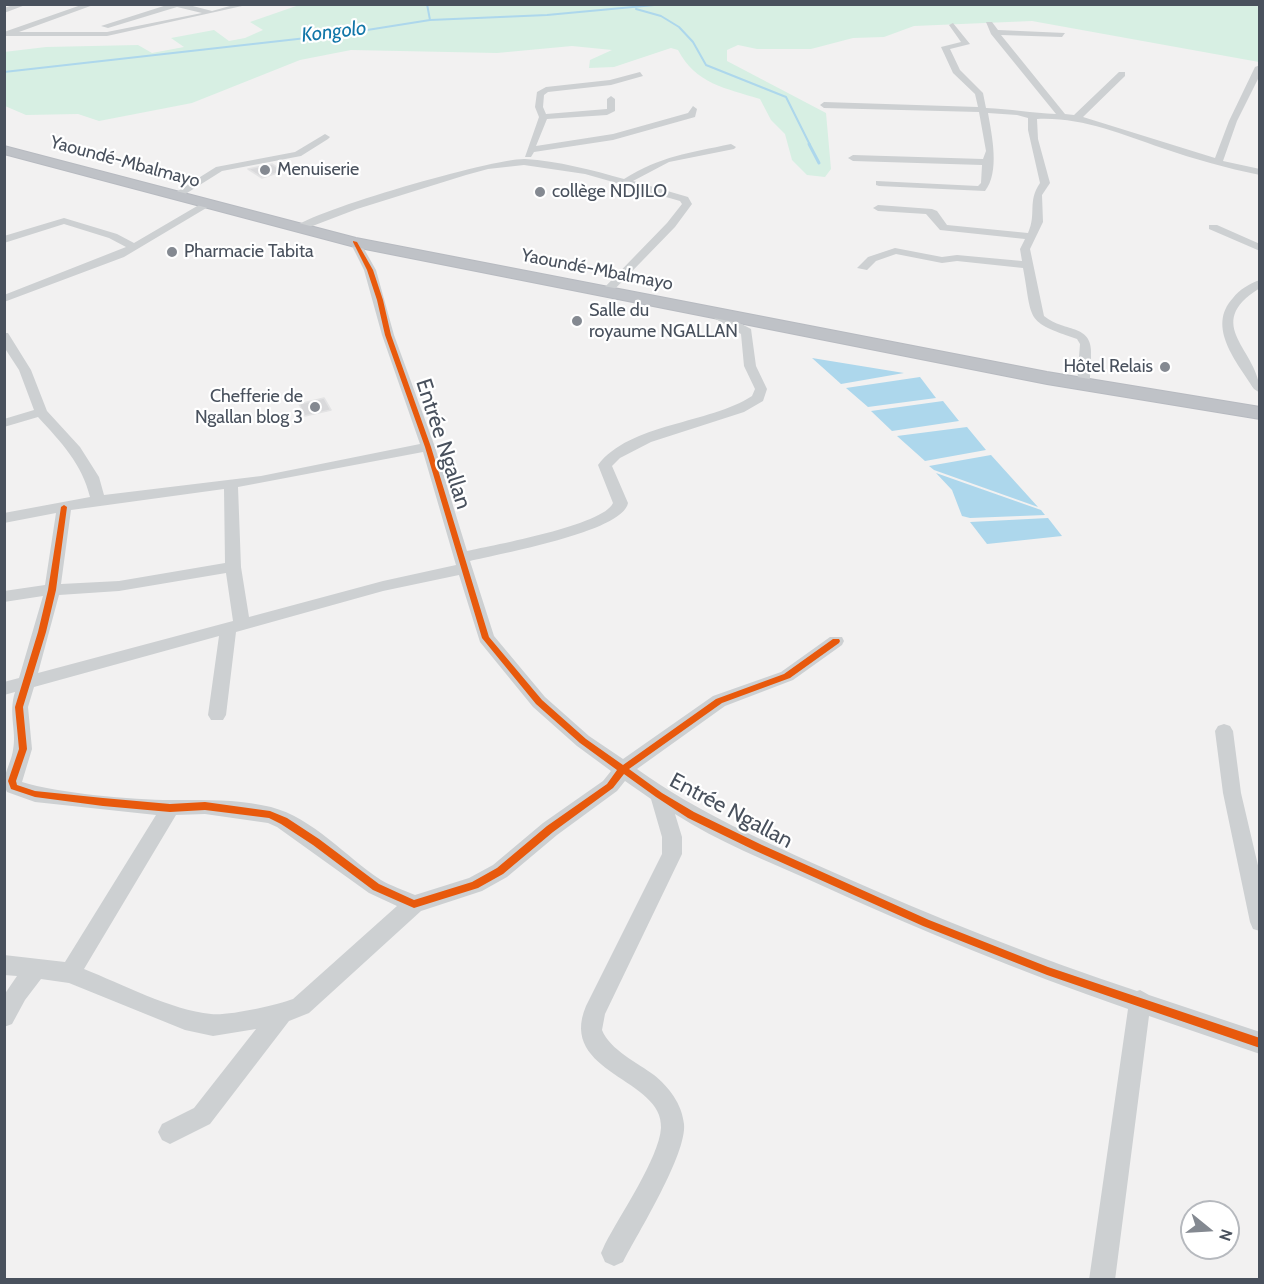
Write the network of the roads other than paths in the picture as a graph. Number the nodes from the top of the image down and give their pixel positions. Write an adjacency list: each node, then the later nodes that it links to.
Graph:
1 (24, 4): 5 (street)
2 (93, 4): 8 (street)
3 (248, 4): 6 (street)
4 (176, 5): 6 (street); 9 (street)
5 (4, 11)
6 (212, 13): 9 (street)
7 (953, 25): 17 (street)
8 (4, 34): 9 (street)
9 (81, 34)
10 (1062, 35): 18 (street)
11 (1259, 67): 29 (street)
12 (640, 74): 19 (street)
13 (1122, 74): 21 (street)
14 (611, 99): 19 (street)
15 (824, 105): 17 (street)
16 (693, 109): 24 (street)
17 (983, 110): 20 (street); 28 (street)
18 (1062, 116): 20 (street); 21 (street)
19 (543, 117): 24 (street)
20 (1033, 117): 38 (street)
21 (1076, 118): 29 (street)
22 (325, 137): 33 (street)
23 (731, 147): 31 (street)
24 (532, 148): 27 (street)
25 (4, 150): 33 (highway, Yaoundé-Mbalmayo)
26 (853, 158): 28 (street)
27 (524, 162): 31 (street); 37 (street)
28 (987, 162): 32 (street)
29 (1218, 162): 30 (street)
30 (1260, 172)
31 (627, 181): 46 (street)
32 (879, 183)
33 (175, 196): 34 (highway, Yaoundé-Mbalmayo)
34 (208, 204): 37 (highway, Yaoundé-Mbalmayo); 41 (street)
35 (878, 208): 38 (street)
36 (1213, 227): 42 (street)
37 (298, 228): 40 (highway, Yaoundé-Mbalmayo)
38 (1030, 236): 43 (street)
39 (4, 240): 41 (street)
40 (355, 242): 46 (highway, Yaoundé-Mbalmayo); 56 (street, Entrée Ngallan)
41 (134, 247): 47 (street)
42 (1260, 248)
43 (1029, 265): 44 (street); 51 (street)
44 (863, 268)
45 (1260, 283): 52 (street)
46 (605, 293): 48 (highway, Yaoundé-Mbalmayo)
47 (4, 299)
48 (713, 312): 51 (highway, Yaoundé-Mbalmayo); 61 (street)
49 (4, 336): 50 (street)
50 (10, 355): 53 (street)
51 (1083, 384): 54 (highway, Yaoundé-Mbalmayo)
52 (1260, 389)
53 (41, 412): 55 (street); 58 (street)
54 (1260, 414)
55 (4, 423)
56 (428, 447): 57 (street); 61 (street, Entrée Ngallan)
57 (231, 484): 58 (street); 62 (street)
58 (98, 500): 59 (street)
59 (64, 507): 60 (street); 63 (street)
60 (4, 518)
61 (462, 564): 65 (street); 71 (street, Entrée Ngallan)
62 (233, 567): 63 (street); 65 (street)
63 (52, 590): 64 (street); 67 (street)
64 (4, 597)
65 (235, 628): 67 (street); 69 (street)
66 (836, 641): 71 (street)
67 (27, 682): 68 (street); 73 (street)
68 (4, 689)
69 (217, 715)
70 (1224, 731): 75 (street)
71 (623, 770): 72 (street, Entrée Ngallan); 74 (street)
72 (659, 795): 79 (street, Entrée Ngallan); 84 (street)
73 (170, 808): 74 (street); 78 (street)
74 (414, 904): 80 (street)
75 (1260, 921)
76 (4, 965): 77 (street)
77 (36, 969): 78 (street); 81 (street)
78 (70, 974): 80 (street)
79 (1140, 1000): 82 (street, Entrée Ngallan); 85 (street)
80 (281, 1014): 83 (street)
81 (4, 1017)
82 (1260, 1043)
83 (170, 1132)
84 (614, 1253)
85 (1102, 1280)

